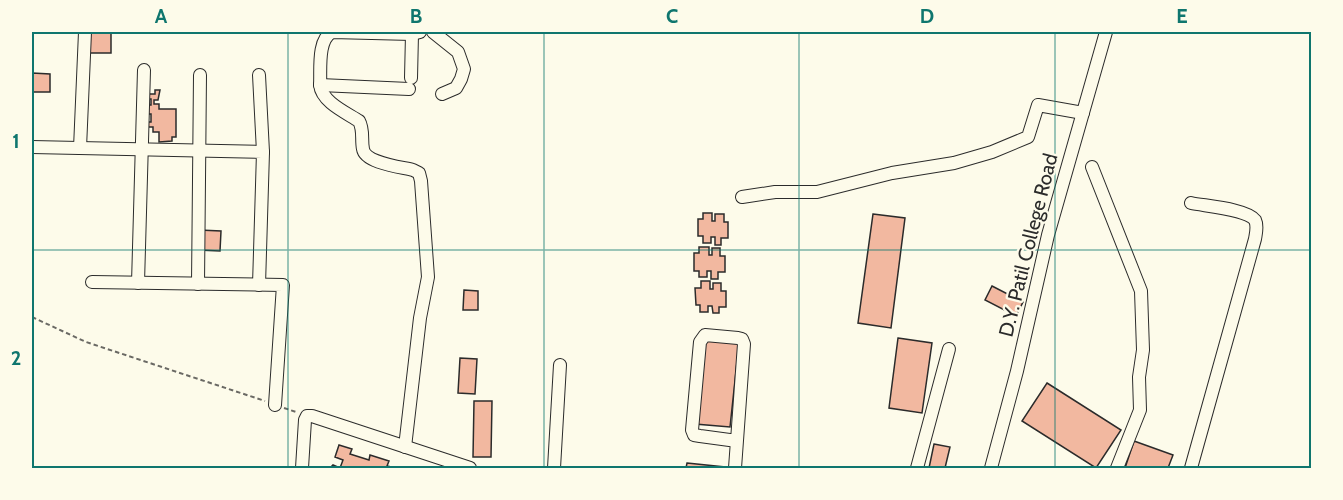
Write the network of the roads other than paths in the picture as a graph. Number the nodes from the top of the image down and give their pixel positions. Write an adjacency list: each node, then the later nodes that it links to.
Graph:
1 (85, 32): 12 (street)
2 (433, 32): 9 (street)
3 (1106, 32): 10 (street, D.Y. Patil College Road)
4 (416, 33): 8 (street); 8 (street)
5 (144, 70): 13 (street)
6 (200, 75): 14 (street)
7 (259, 75): 15 (street)
8 (320, 85): 27 (street)
9 (442, 94)
10 (1083, 113): 17 (street); 33 (street, D.Y. Patil College Road)
11 (32, 147): 12 (street)
12 (80, 148): 13 (street)
13 (140, 149): 14 (street); 20 (street)
14 (200, 150): 15 (street); 21 (street)
15 (263, 152): 22 (street)
16 (1092, 167): 34 (street)
17 (742, 196)
18 (1191, 203): 35 (street)
19 (92, 282): 20 (street)
20 (138, 283): 21 (street)
21 (198, 284): 22 (street)
22 (259, 285): 25 (street)
23 (948, 349): 32 (street)
24 (560, 365): 30 (street)
25 (275, 405)
26 (736, 441): 26 (street); 31 (street)
27 (405, 447): 28 (street); 29 (street)
28 (302, 468)
29 (470, 468)
30 (554, 468)
31 (735, 468)
32 (917, 468)
33 (991, 468)
34 (1117, 468)
35 (1191, 468)

